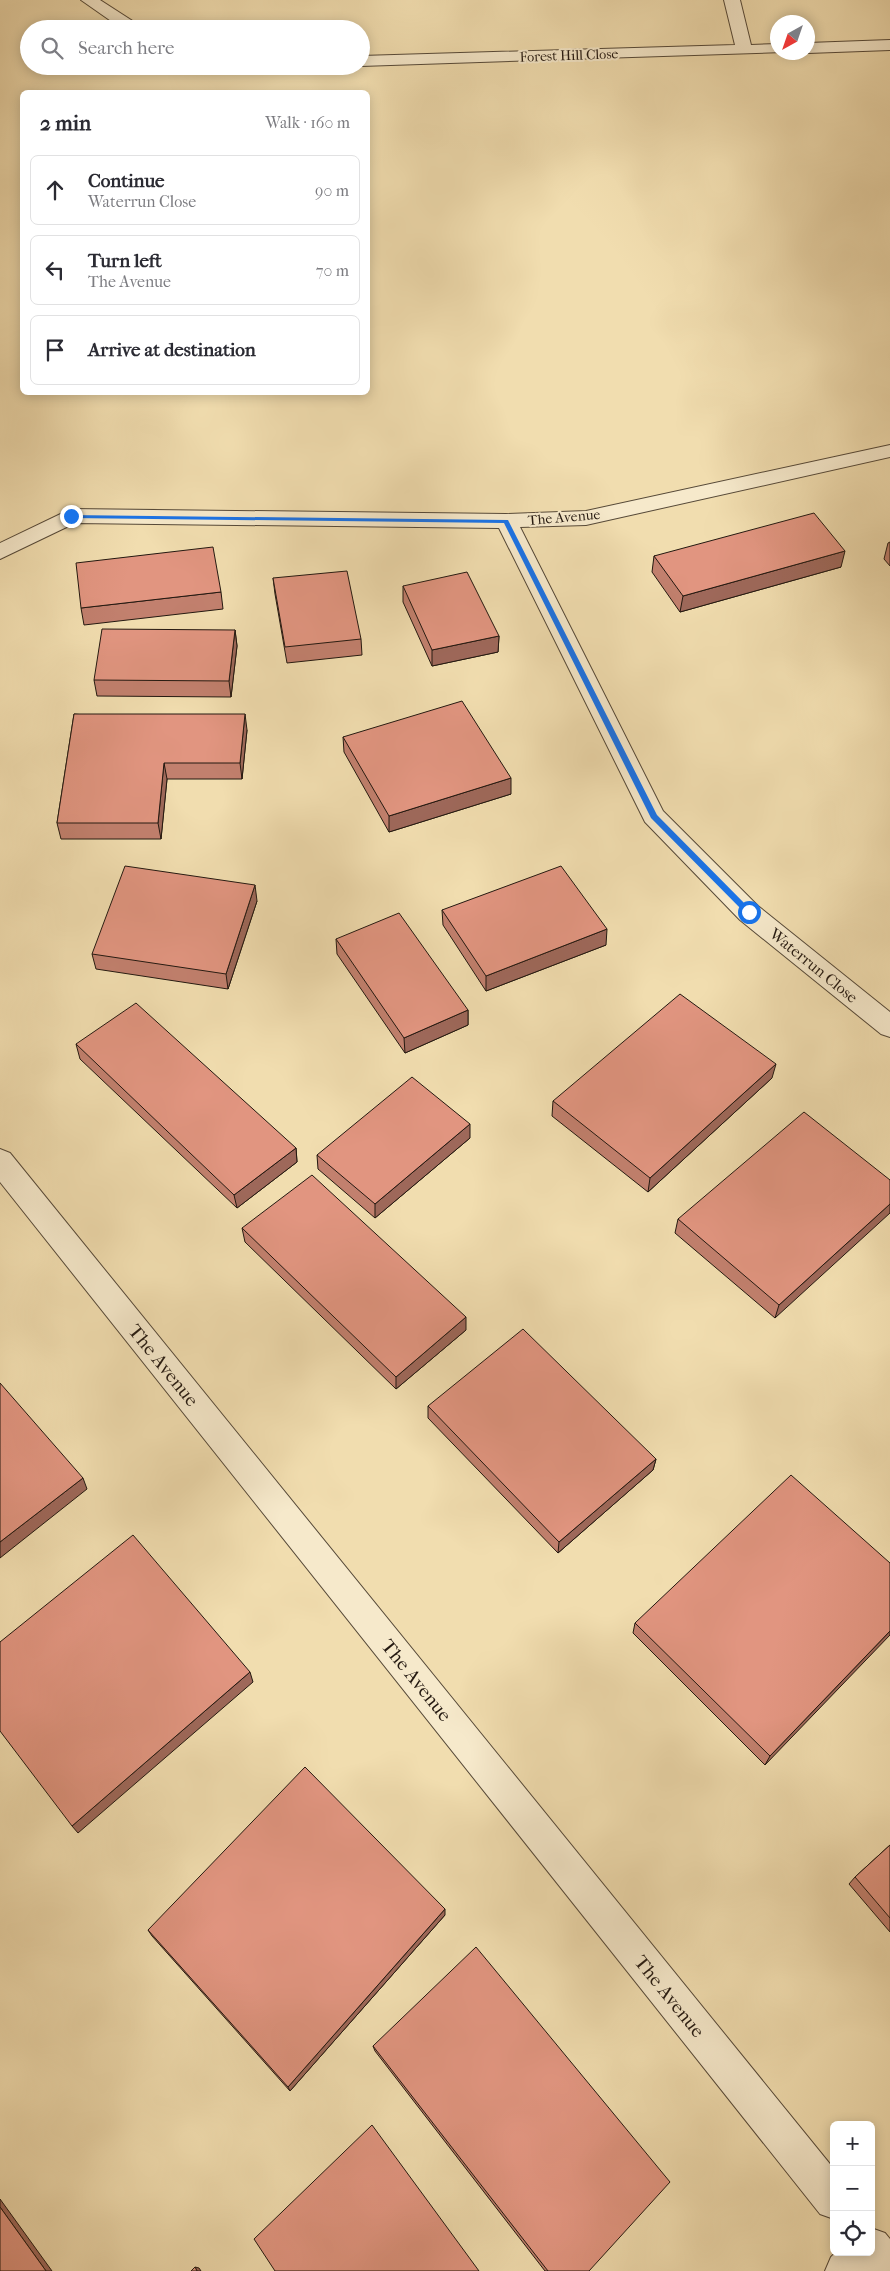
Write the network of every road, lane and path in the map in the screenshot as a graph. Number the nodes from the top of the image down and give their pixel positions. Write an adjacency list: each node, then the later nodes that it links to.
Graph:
1 (88, 0): 3 (street)
2 (732, 0): 7 (street)
3 (119, 20)
4 (890, 45): 5 (street)
5 (815, 48)
6 (770, 49): 7 (street, Forest Hill Close)
7 (744, 50): 8 (street, Forest Hill Close)
8 (370, 61)
9 (890, 451): 10 (street, The Avenue)
10 (506, 521): 11 (street, The Avenue); 12 (street, Waterrun Close)
11 (0, 552)
12 (890, 1027)
13 (0, 1161): 14 (street, The Avenue)
14 (830, 2195)
15 (875, 2251): 17 (street)
16 (860, 2256): 18 (street)
17 (890, 2268)
18 (845, 2271)

